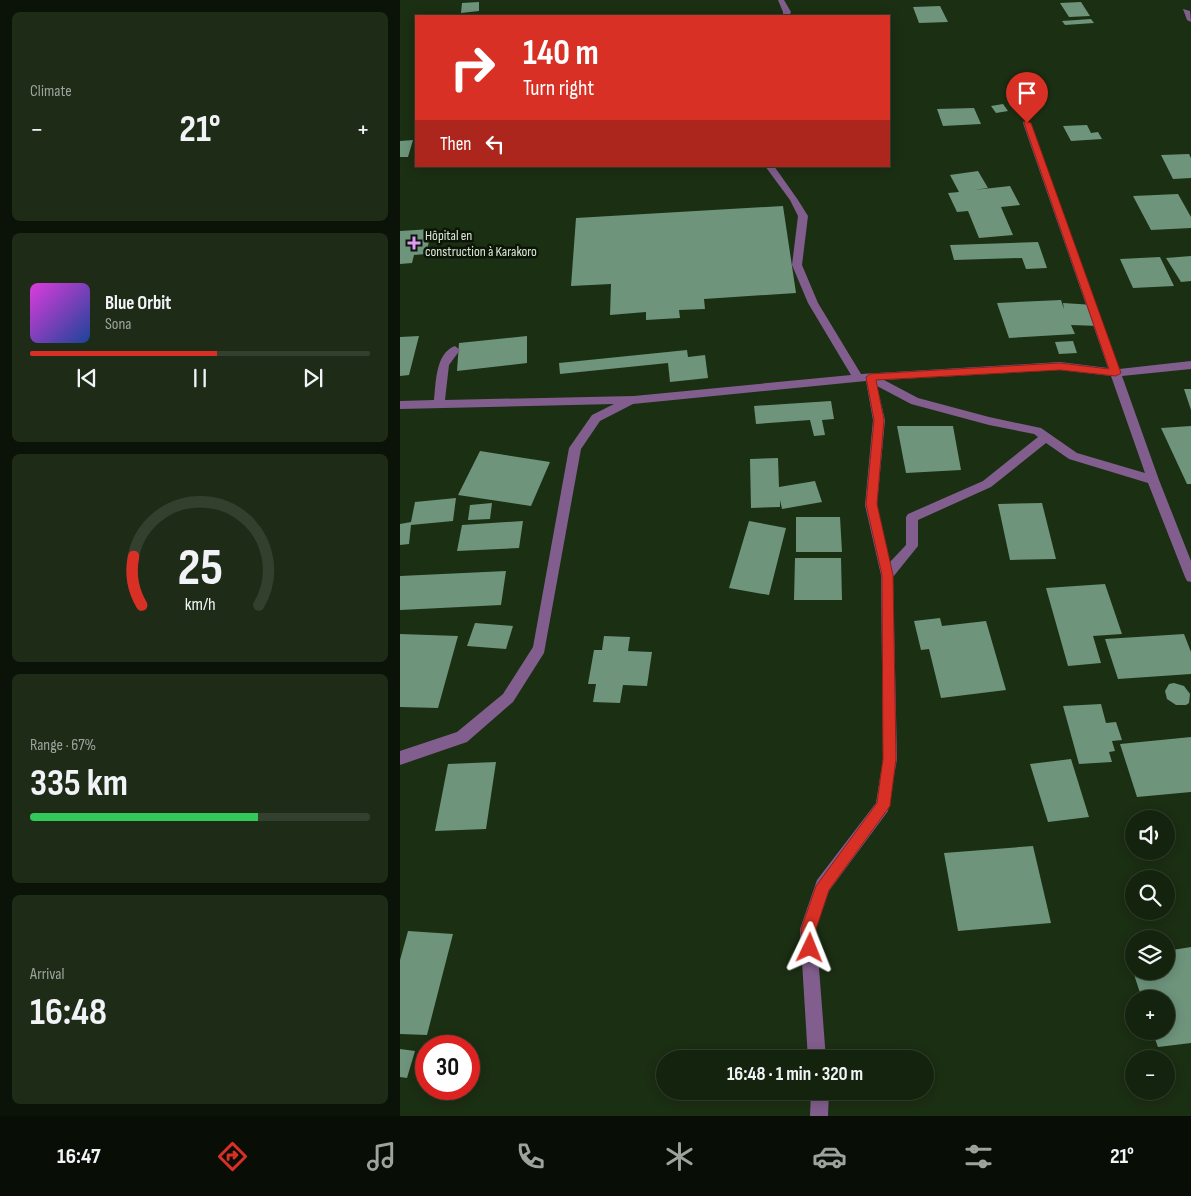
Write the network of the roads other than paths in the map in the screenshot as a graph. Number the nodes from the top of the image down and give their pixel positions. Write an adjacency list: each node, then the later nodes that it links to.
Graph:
1 (781, 0): 3 (street)
2 (1186, 11): 4 (street)
3 (786, 15)
4 (1191, 20)
5 (1027, 123): 9 (street)
6 (770, 167): 10 (street)
7 (455, 350): 12 (street)
8 (1191, 366): 9 (street)
9 (1116, 373): 10 (street); 15 (street)
10 (864, 378): 11 (street); 14 (street); 16 (street)
11 (634, 400): 12 (street); 18 (street)
12 (438, 404): 13 (street)
13 (400, 406)
14 (1046, 437): 15 (street); 16 (street)
15 (1153, 480): 17 (street)
16 (887, 575): 19 (street)
17 (1191, 577)
18 (400, 758)
19 (817, 1050)
20 (820, 1100): 21 (street)
21 (819, 1116)

